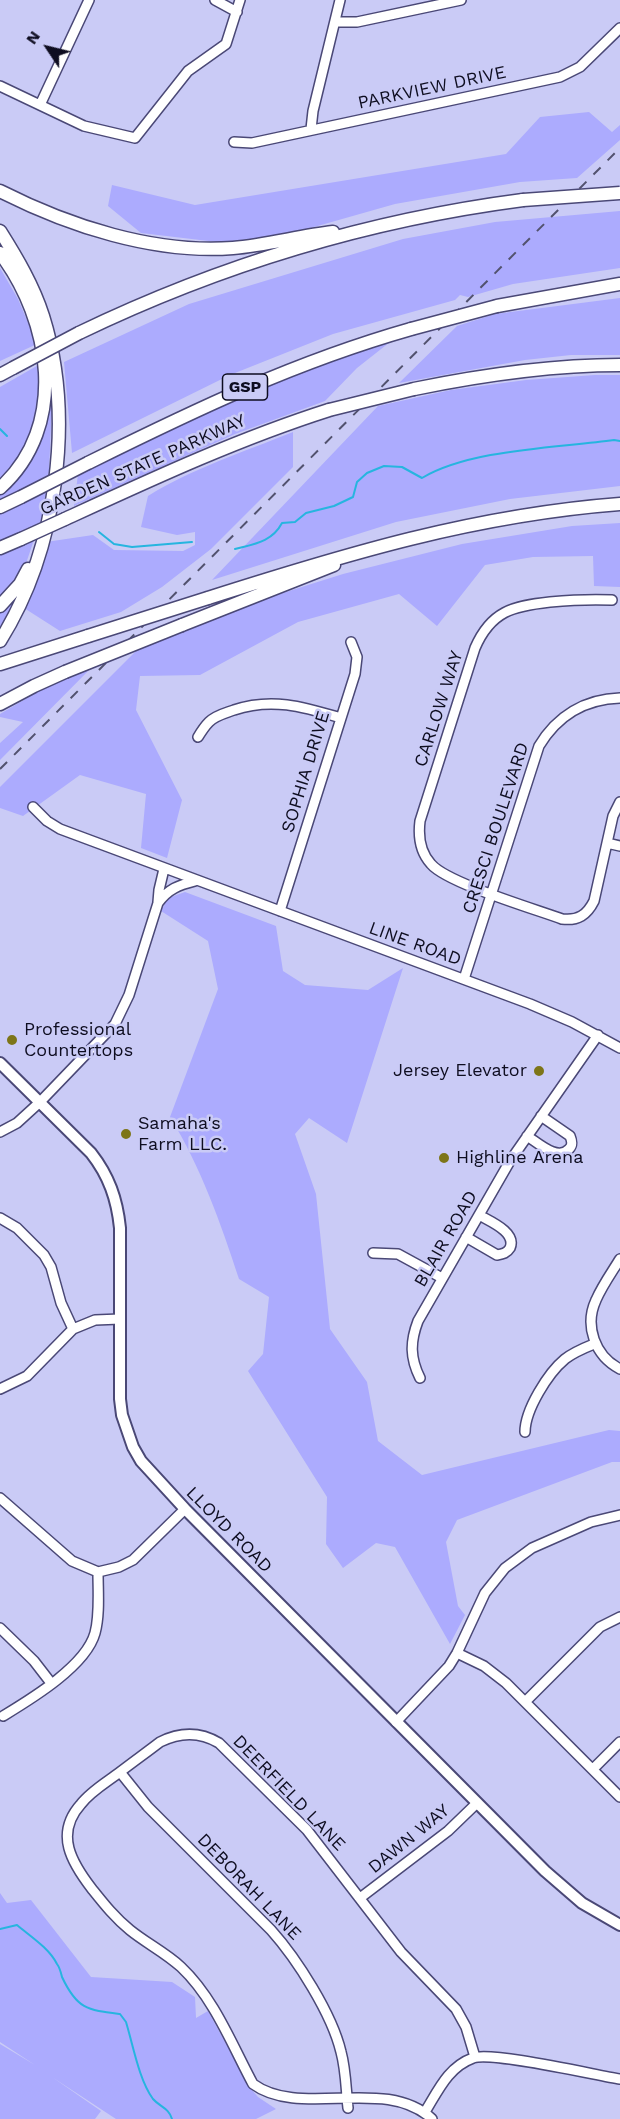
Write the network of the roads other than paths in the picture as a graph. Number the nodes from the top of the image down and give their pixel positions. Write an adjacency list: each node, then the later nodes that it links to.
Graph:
1 (89, 0): 10 (street)
2 (214, 0): 6 (street)
3 (240, 0): 6 (street)
4 (340, 0): 7 (street)
5 (461, 0): 7 (street)
6 (237, 12): 10 (street)
7 (336, 22): 11 (street)
8 (620, 28): 11 (street, PARKVIEW DRIVE)
9 (0, 86): 10 (street)
10 (40, 105)
11 (311, 129): 12 (street, PARKVIEW DRIVE)
12 (234, 142)
13 (0, 191): 15 (highway)
14 (620, 193): 15 (highway, bridge)
15 (381, 226): 20 (highway, bridge)
16 (0, 231): 26 (highway)
17 (0, 253): 21 (highway)
18 (620, 284): 23 (highway, GARDEN STATE PARKWAY / GSP, bridge)
19 (620, 365): 24 (highway, GARDEN STATE PARKWAY, bridge)
20 (0, 375)
21 (0, 488)
22 (620, 504): 25 (highway)
23 (0, 507)
24 (0, 548)
25 (368, 548): 31 (highway, bridge); 33 (highway, bridge)
26 (39, 552): 28 (highway); 29 (highway)
27 (612, 600): 42 (street, CARLOW WAY)
28 (0, 606)
29 (0, 640)
30 (351, 642): 34 (street, SOPHIA DRIVE)
31 (6, 662)
32 (620, 698): 42 (street, CRESCI BOULEVARD)
33 (0, 704)
34 (340, 718): 35 (street); 44 (street, SOPHIA DRIVE)
35 (198, 737)
36 (620, 802): 38 (street, CARLOW WAY)
37 (33, 807): 40 (street, LINE ROAD)
38 (607, 843): 39 (street); 42 (street, CARLOW WAY)
39 (620, 846)
40 (164, 869): 41 (street, LINE ROAD); 43 (street)
41 (195, 881): 43 (street); 44 (street, LINE ROAD)
42 (491, 893): 45 (street, CRESCI BOULEVARD)
43 (158, 903): 49 (street)
44 (280, 911): 45 (street, LINE ROAD)
45 (464, 979): 46 (street, LINE ROAD)
46 (598, 1035): 47 (street, LINE ROAD); 50 (street, BLAIR ROAD)
47 (620, 1048)
48 (0, 1063): 49 (main road, LLOYD ROAD)
49 (40, 1102): 51 (street); 59 (main road, LLOYD ROAD)
50 (541, 1116): 52 (street, BLAIR ROAD); 52 (street)
51 (0, 1132)
52 (526, 1136): 53 (street, BLAIR ROAD)
53 (479, 1215): 55 (street, BLAIR ROAD); 55 (street)
54 (0, 1218): 60 (street)
55 (466, 1237): 58 (street, BLAIR ROAD)
56 (373, 1253): 58 (street)
57 (620, 1259): 61 (street)
58 (442, 1278): 63 (street, BLAIR ROAD)
59 (120, 1319): 60 (street); 67 (main road, LLOYD ROAD)
60 (73, 1329): 64 (street)
61 (594, 1344): 62 (street); 65 (street)
62 (620, 1369)
63 (420, 1378)
64 (0, 1389)
65 (525, 1432)
66 (0, 1498): 69 (street)
67 (185, 1509): 69 (street); 76 (main road, LLOYD ROAD)
68 (620, 1515): 72 (street)
69 (98, 1572): 73 (street)
70 (620, 1617): 74 (street)
71 (0, 1628): 73 (street)
72 (457, 1653): 74 (street); 76 (street)
73 (51, 1683): 75 (street)
74 (525, 1702): 78 (street)
75 (3, 1716)
76 (396, 1722): 81 (main road, LLOYD ROAD)
77 (620, 1742): 78 (street)
78 (593, 1769): 80 (street)
79 (120, 1772): 82 (street, DEERFIELD LANE); 86 (street, DEERFIELD LANE); 87 (street, DEBORAH LANE)
80 (620, 1797)
81 (477, 1803): 82 (street, DAWN WAY); 83 (main road, LLOYD ROAD)
82 (360, 1898): 84 (street, DEERFIELD LANE)
83 (620, 1925)
84 (475, 2057): 85 (street); 87 (street)
85 (620, 2079)
86 (279, 2106)
87 (428, 2116)

